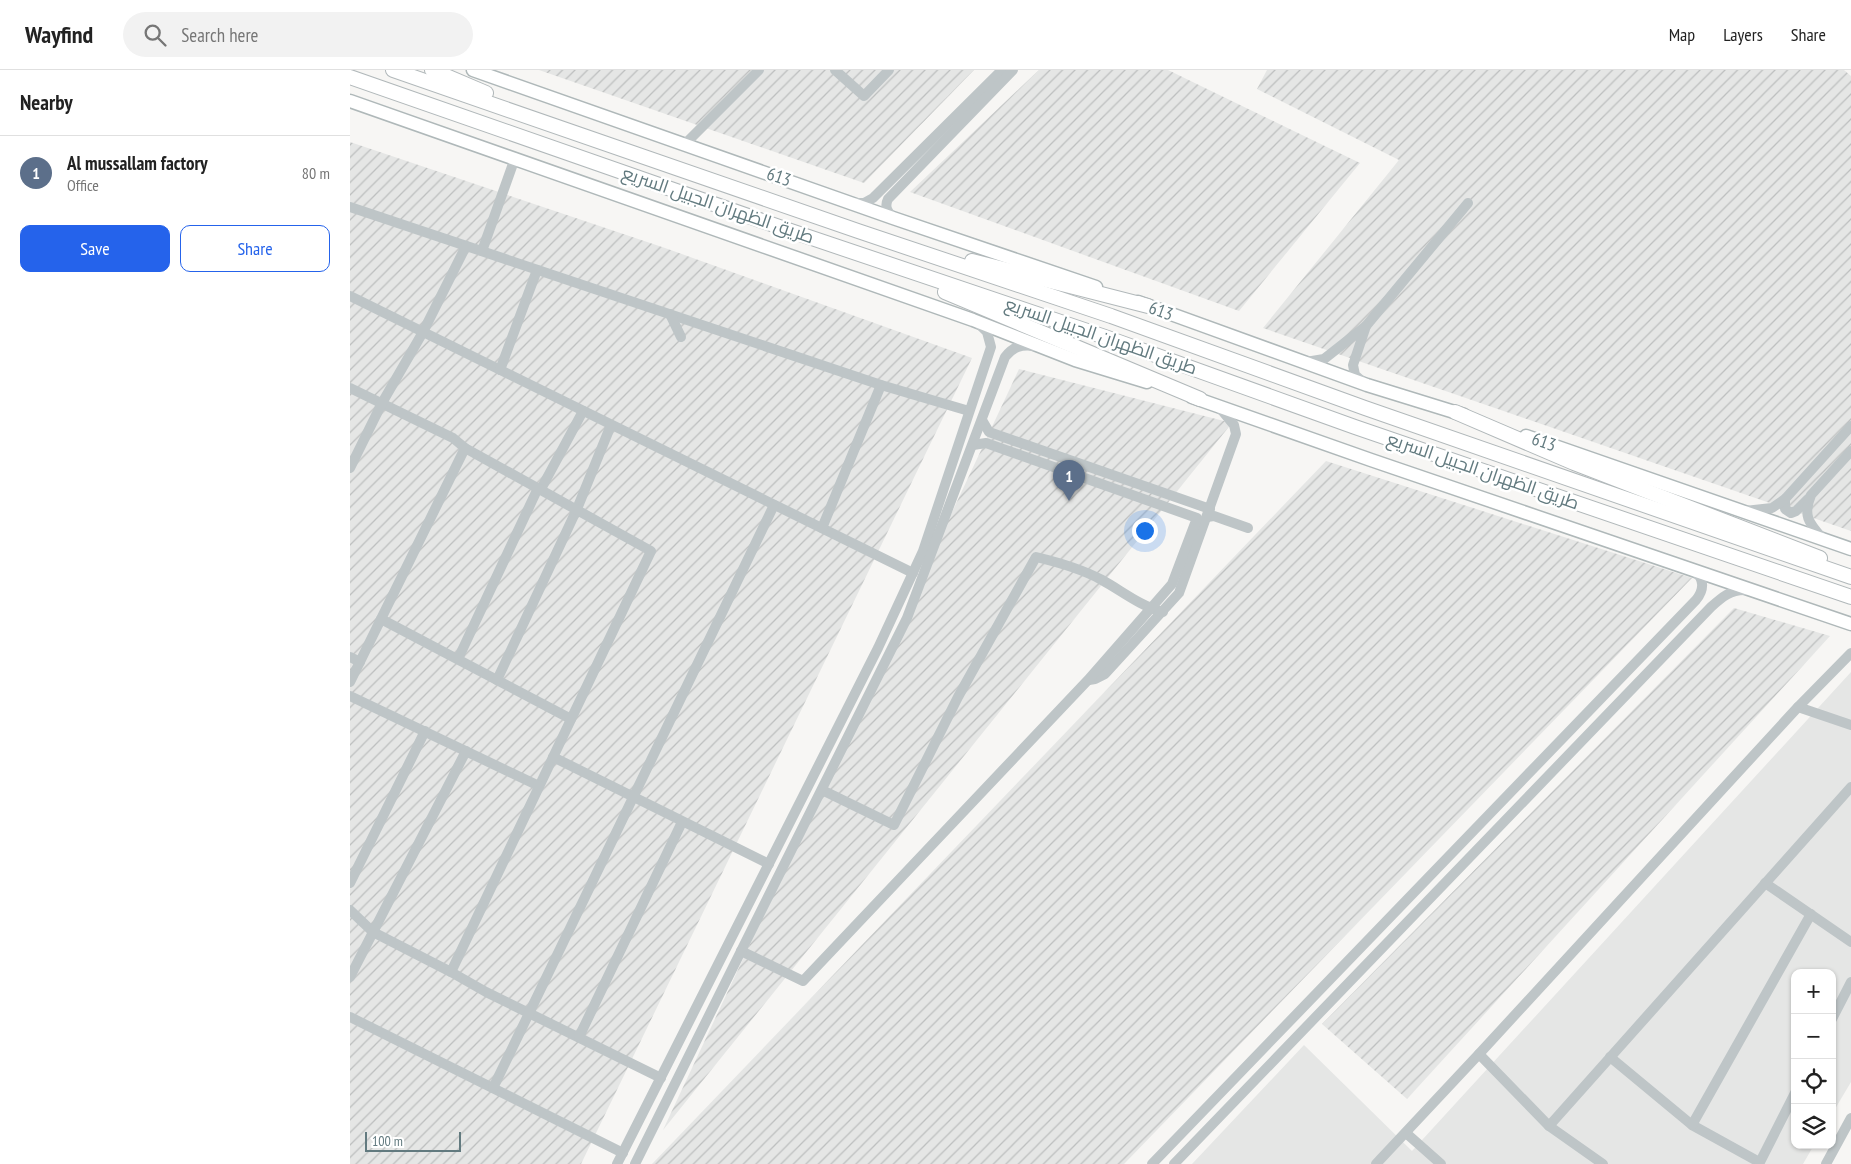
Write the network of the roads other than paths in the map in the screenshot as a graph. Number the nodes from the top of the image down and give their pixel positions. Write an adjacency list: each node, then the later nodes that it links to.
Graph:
1 (393, 70): 11 (highway, طريق الظهران الجبيل السريع / 613)
2 (432, 70): 11 (highway)
3 (473, 70): 12 (main road, 613)
4 (759, 70): 12 (street)
5 (835, 70): 6 (street)
6 (889, 70)
7 (1002, 70): 14 (street)
8 (1013, 70): 17 (street)
9 (350, 77): 18 (highway, طريق الظهران الجبيل السريع)
10 (350, 101): 13 (main road)
11 (580, 135): 19 (highway, طريق الظهران الجبيل السريع / 613)
12 (685, 144): 14 (main road, 613)
13 (516, 158): 21 (street); 26 (main road)
14 (853, 203): 17 (main road, 613)
15 (1468, 203): 27 (street)
16 (350, 208): 20 (street)
17 (893, 218): 24 (main road, 613)
18 (792, 231): 36 (highway); 67 (highway, طريق الظهران الجبيل السريع)
19 (858, 231): 24 (highway); 65 (highway, طريق الظهران الجبيل السريع / 613)
20 (466, 246): 21 (street); 28 (street)
21 (482, 251): 22 (street)
22 (538, 270): 25 (street); 32 (street)
23 (350, 296): 28 (street)
24 (1148, 306): 31 (main road, 613)
25 (670, 314): 29 (street); 33 (street)
26 (973, 320): 30 (main road); 40 (street)
27 (1366, 326): 31 (street); 34 (street)
28 (423, 332): 32 (street); 37 (street)
29 (681, 336)
30 (1045, 348): 36 (main road); 42 (street)
31 (1302, 362): 34 (main road, 613)
32 (500, 370): 39 (street)
33 (881, 385): 40 (street); 58 (street)
34 (1367, 385): 41 (main road, 613)
35 (350, 388): 37 (street)
36 (1200, 399): 38 (main road)
37 (382, 403): 46 (street); 50 (street)
38 (1220, 408): 57 (street); 62 (main road)
39 (583, 411): 43 (street); 51 (street)
40 (969, 411): 64 (street)
41 (1455, 412): 56 (main road, 613); 63 (highway)
42 (982, 420): 45 (street); 48 (street)
43 (611, 424): 54 (street); 55 (street)
44 (1851, 426): 53 (street)
45 (974, 445): 49 (street); 90 (street)
46 (465, 448): 51 (street); 72 (street)
47 (1851, 451): 52 (street)
48 (1056, 455): 49 (street); 57 (street)
49 (1038, 461): 57 (street)
50 (350, 468)
51 (540, 488): 55 (street); 76 (street)
52 (1811, 495): 53 (street); 60 (street)
53 (1785, 498): 56 (street)
54 (774, 505): 58 (street); 91 (street)
55 (577, 510): 78 (street); 83 (street)
56 (1744, 511): 60 (main road, 613)
57 (1205, 516): 59 (street); 70 (street); 71 (street)
58 (822, 528): 64 (street)
59 (1248, 528)
60 (1825, 540): 61 (main road, 613)
61 (1851, 549)
62 (1691, 569): 66 (main road); 68 (street)
63 (1851, 571)
64 (913, 573): 93 (street)
65 (1851, 577)
66 (1755, 590): 69 (street); 73 (main road)
67 (1851, 598)
68 (1696, 600): 69 (street); 101 (street)
69 (1711, 607): 105 (street)
70 (1150, 608): 71 (street); 79 (street); 90 (street)
71 (1163, 612): 79 (street)
72 (382, 618): 76 (street); 77 (street)
73 (1851, 625)
74 (1851, 653): 82 (street)
75 (350, 657): 77 (street)
76 (458, 659): 78 (street)
77 (360, 662): 80 (street)
78 (497, 680): 83 (street)
79 (1088, 680): 100 (street)
80 (350, 682)
81 (350, 696): 85 (street)
82 (1798, 707): 84 (street); 110 (street)
83 (571, 719): 87 (street)
84 (1851, 725)
85 (425, 731): 86 (street); 94 (street)
86 (466, 751): 88 (street); 98 (street)
87 (553, 757): 88 (street); 91 (street)
88 (539, 786): 102 (street)
89 (1851, 788): 95 (street)
90 (822, 790): 100 (street)
91 (634, 797): 92 (street); 106 (street)
92 (682, 822): 93 (street); 109 (street)
93 (769, 864): 113 (street)
94 (350, 883)
95 (1766, 883): 97 (street); 112 (street)
96 (350, 910): 98 (street)
97 (1812, 914): 99 (street); 118 (street)
98 (373, 932): 102 (street); 103 (street)
99 (1851, 942)
100 (741, 951): 124 (street)
101 (1355, 953): 105 (street); 111 (street)
102 (451, 972): 106 (street)
103 (350, 977)
104 (1851, 982): 107 (street)
105 (1334, 998): 115 (street)
106 (529, 1013): 109 (street); 114 (street)
107 (1835, 1014)
108 (350, 1017): 114 (street)
109 (579, 1037): 113 (street)
110 (1479, 1054): 119 (street); 120 (street)
111 (1257, 1055): 115 (street); 125 (street)
112 (1610, 1057): 118 (street); 119 (street)
113 (661, 1078): 121 (street)
114 (493, 1088): 121 (street)
115 (1238, 1097): 126 (street)
116 (1791, 1101): 122 (street)
117 (1851, 1118): 130 (street)
118 (1692, 1125): 122 (street)
119 (1549, 1126): 129 (street)
120 (1406, 1133): 127 (street); 128 (street)
121 (622, 1153): 123 (street)
122 (1759, 1163)
123 (617, 1164)
124 (635, 1164)
125 (1152, 1164)
126 (1174, 1164)
127 (1376, 1164)
128 (1441, 1164)
129 (1603, 1164)
130 (1826, 1164)

